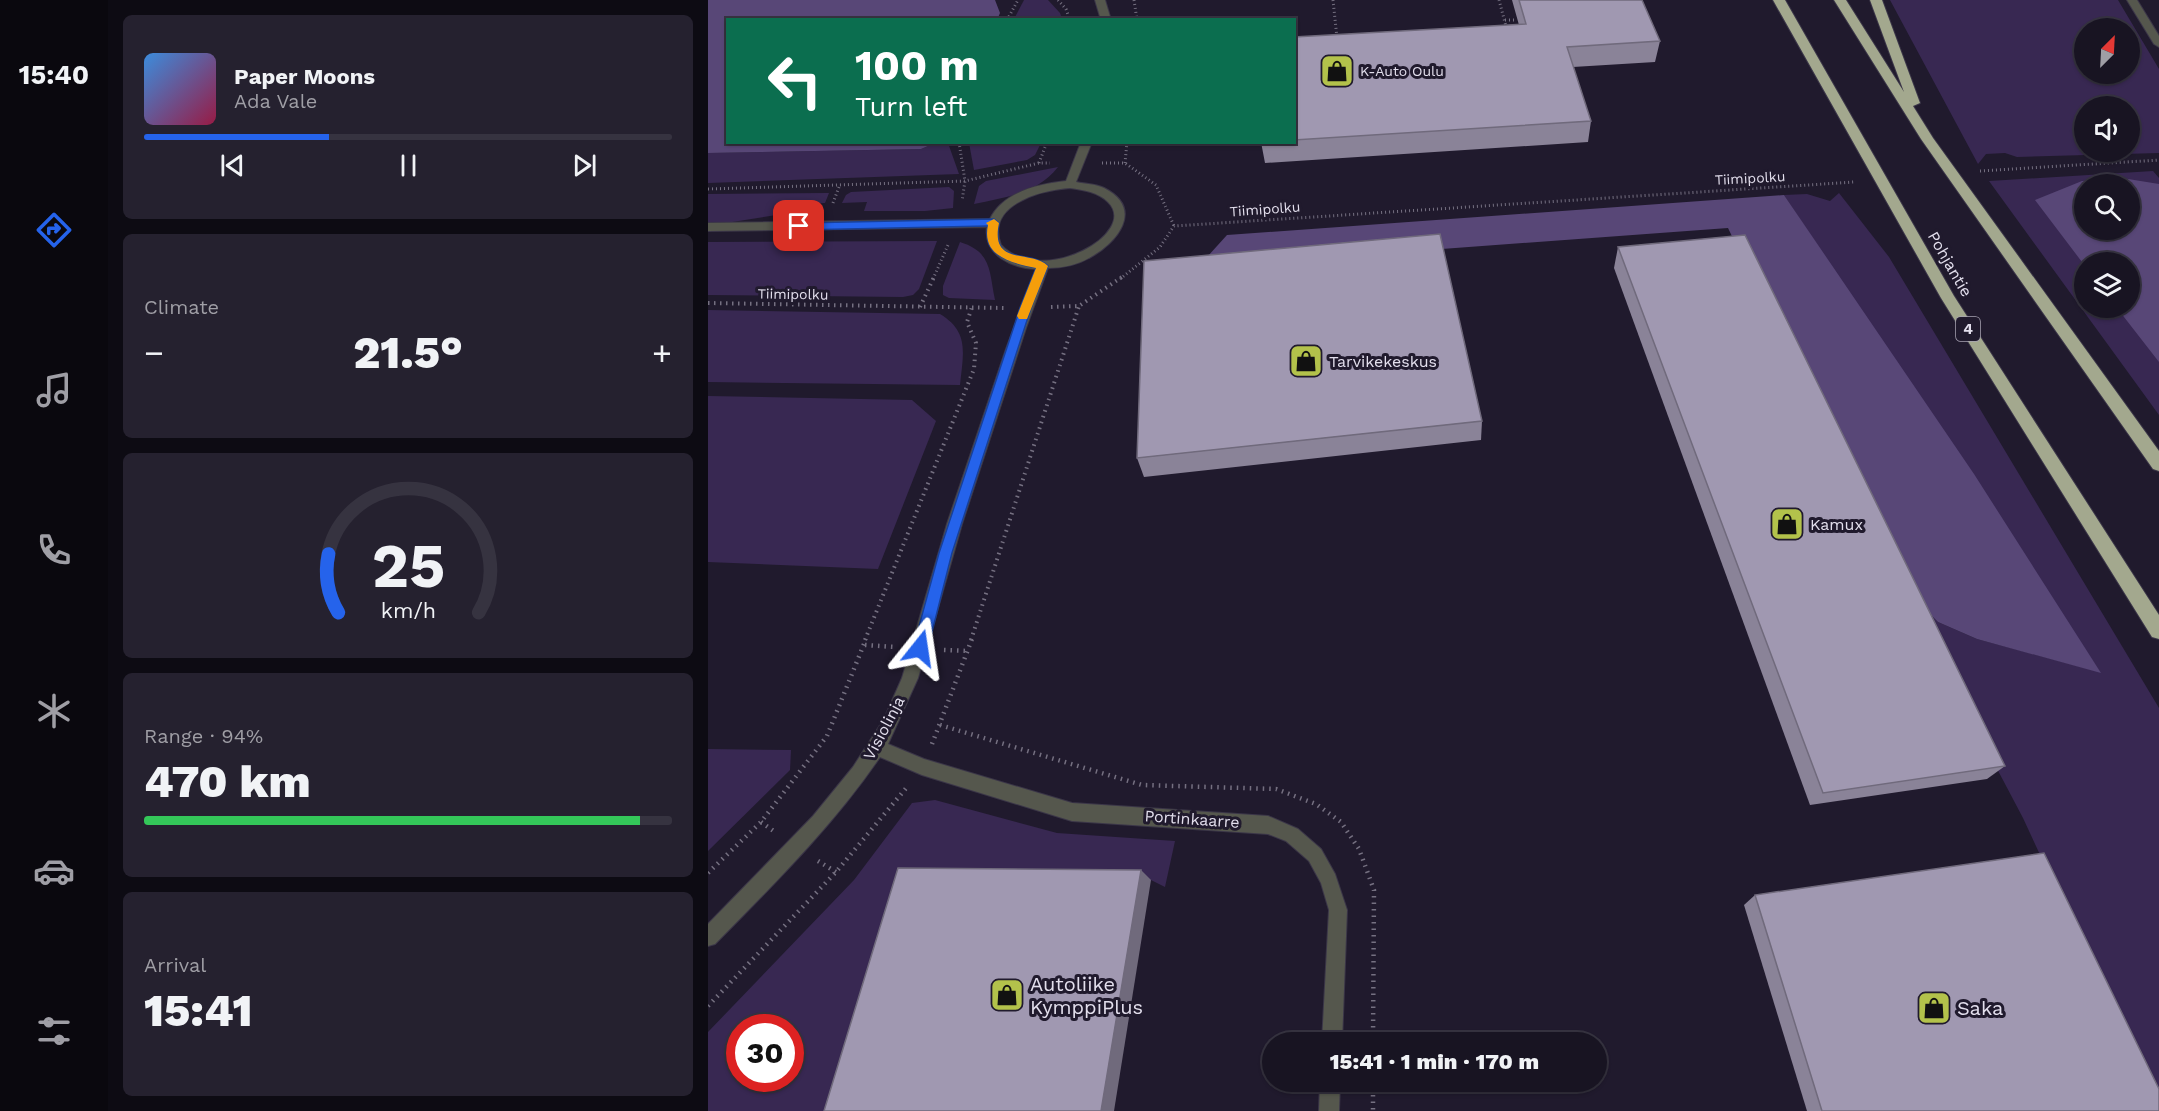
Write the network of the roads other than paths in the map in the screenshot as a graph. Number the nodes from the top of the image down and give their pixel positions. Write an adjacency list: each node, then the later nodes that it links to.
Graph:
1 (1100, 0): 7 (street)
2 (1773, 0): 8 (highway)
3 (1779, 0): 8 (highway, Pohjantie / 4)
4 (1840, 0): 10 (highway)
5 (1876, 0): 10 (highway)
6 (2132, 0): 9 (street)
7 (1105, 18)
8 (1789, 20): 17 (highway, Pohjantie / 4)
9 (2159, 44)
10 (1927, 139): 16 (highway)
11 (1086, 144): 12 (street)
12 (1070, 184): 13 (street); 15 (street)
13 (994, 223): 14 (street); 15 (street)
14 (708, 227)
15 (1043, 266): 18 (street, Visiolinja)
16 (2159, 464)
17 (2159, 631)
18 (878, 747): 19 (street, Visiolinja); 20 (street, Portinkaarre)
19 (708, 937)
20 (1332, 1032)
21 (1330, 1092): 22 (street)
22 (1329, 1111)

